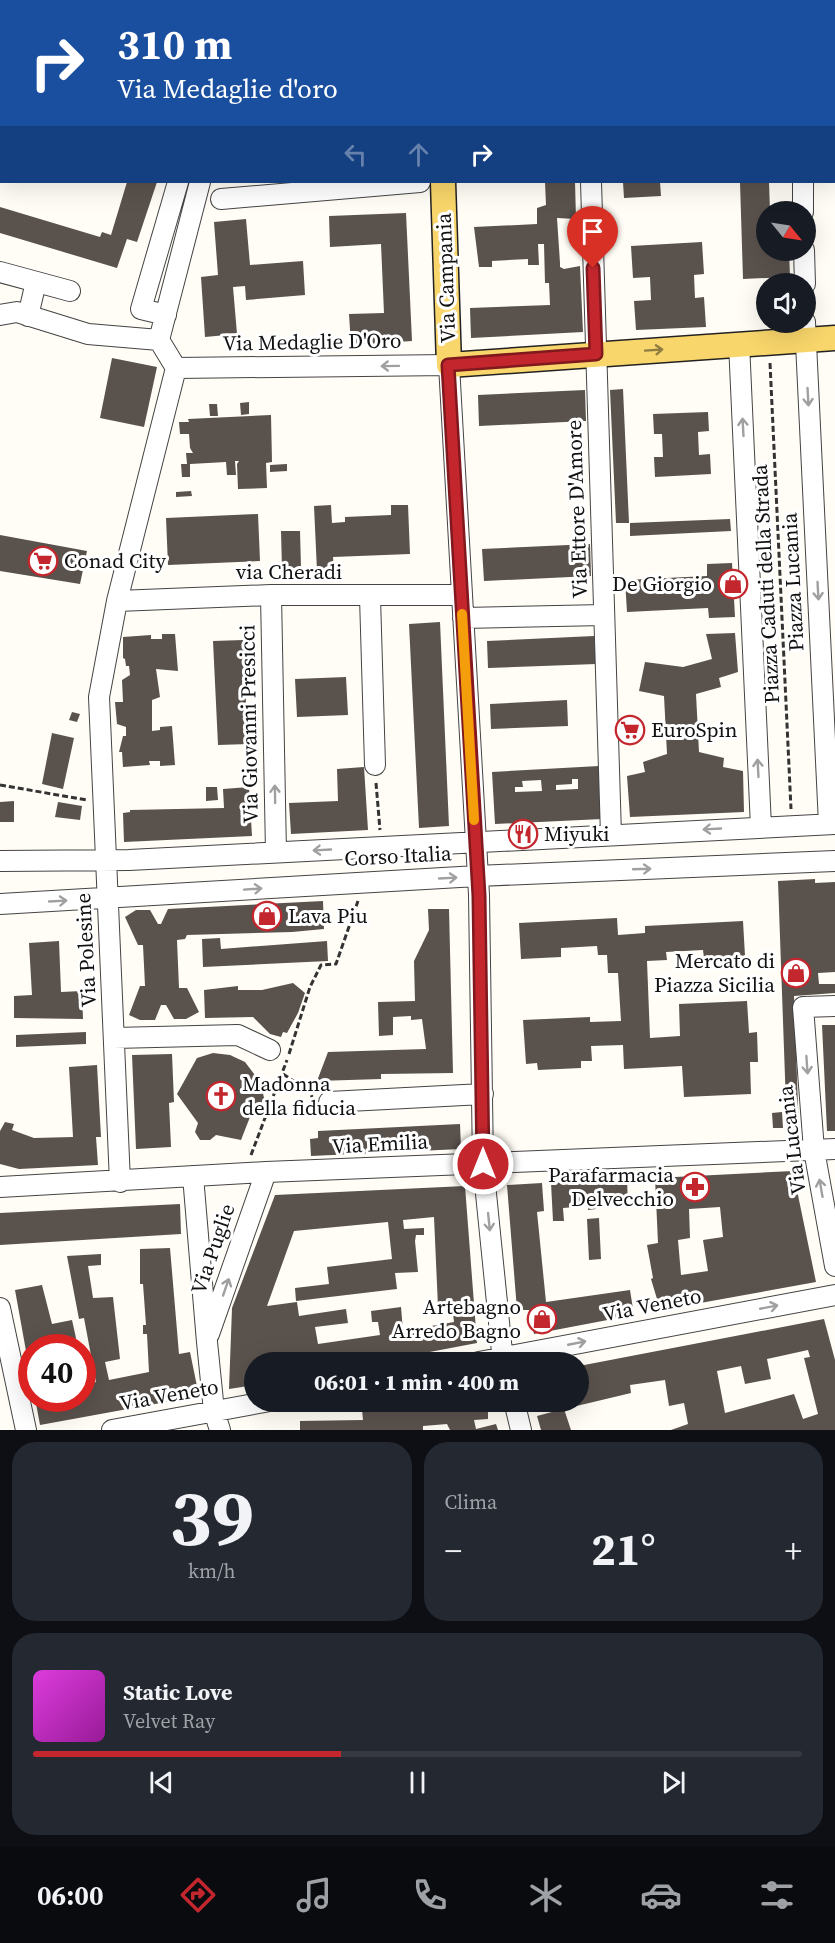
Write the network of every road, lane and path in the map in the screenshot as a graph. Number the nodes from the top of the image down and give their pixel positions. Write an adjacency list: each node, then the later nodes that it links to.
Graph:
1 (178, 183): 13 (street)
2 (200, 183): 13 (street)
3 (409, 183): 7 (street)
4 (443, 183): 23 (main road, Via Campania)
5 (591, 183): 22 (street, Via Ettore D'Amore)
6 (803, 183): 8 (street)
7 (221, 200)
8 (803, 201)
9 (0, 272): 10 (street)
10 (36, 282): 11 (street); 14 (street)
11 (70, 291)
12 (0, 315): 14 (street)
13 (166, 315): 19 (street)
14 (28, 316): 19 (street)
15 (796, 333): 20 (main road)
16 (806, 333): 34 (street, Piazza Lucania, one-way to 34)
17 (816, 333): 18 (main road)
18 (835, 338)
19 (159, 340): 24 (street)
20 (769, 341): 21 (main road); 35 (path, Piazza Caduti della Strada)
21 (739, 343): 22 (main road, one-way to 21); 36 (street, Piazza Lucania, one-way to 21)
22 (596, 354): 23 (main road); 29 (street, Via Ettore D'Amore)
23 (448, 365): 24 (street, Via Medaglie D'Oro, one-way to 24); 26 (street, Via Campania)
24 (176, 368): 28 (street, Via Polesine)
25 (271, 595): 27 (street, via Cheradi); 28 (street, via Cheradi); 40 (street, Via Giovanni Presicci, one-way to 25)
26 (461, 595): 27 (street, via Cheradi); 30 (street, Via Campania)
27 (370, 597): 31 (street)
28 (117, 601): 33 (street, Via Polesine)
29 (604, 615): 30 (street); 37 (street, Via Ettore D'Amore)
30 (463, 618): 38 (street, Via Campania)
31 (375, 765): 39 (path, Corso Italia)
32 (0, 785): 33 (path)
33 (103, 803): 41 (street, Via Polesine)
34 (832, 824): 35 (street, Corso Italia)
35 (792, 825): 36 (street, Corso Italia)
36 (761, 827): 37 (street, Corso Italia, one-way to 37)
37 (611, 835): 38 (street, Corso Italia)
38 (475, 842): 39 (street, Corso Italia); 44 (street, Via Campania)
39 (380, 847): 40 (street, Corso Italia, one-way to 40)
40 (276, 852): 41 (street, Corso Italia)
41 (106, 860): 42 (street, Corso Italia); 46 (street, Via Polesine)
42 (0, 861)
43 (835, 861): 44 (street, Corso Italia, one-way to 43)
44 (477, 876): 45 (street, Corso Italia, one-way to 44); 52 (street, Via Campania)
45 (364, 882): 46 (street, Corso Italia, one-way to 45); 51 (path)
46 (107, 899): 47 (street, Corso Italia, one-way to 46); 49 (street, Via Polesine)
47 (0, 904)
48 (835, 1006): 55 (street, Via Lucania, one-way to 55)
49 (114, 1038): 50 (street); 60 (street, Via Polesine)
50 (270, 1050)
51 (282, 1073): 53 (path); 58 (path)
52 (483, 1094): 53 (street); 56 (street, Via Campania)
53 (329, 1102)
54 (835, 1149): 55 (street, Via Emilia)
55 (814, 1150): 56 (street, Via Emilia); 62 (street, Via Lucania, one-way to 55)
56 (483, 1164): 57 (street, Via Emilia); 66 (street, Via Campania, one-way to 66)
57 (266, 1172): 58 (street, Via Emilia); 65 (street, Via Puglie, one-way to 57)
58 (245, 1173): 59 (street, Via Emilia)
59 (193, 1176): 60 (street, Via Emilia); 65 (street, Via Puglie)
60 (120, 1182): 61 (street, Via Emilia)
61 (0, 1187)
62 (835, 1266)
63 (835, 1295): 67 (street, Via Veneto, one-way to 63)
64 (0, 1308): 71 (street)
65 (207, 1342): 70 (street, Via Puglie)
66 (502, 1352)
67 (544, 1352)
68 (244, 1411): 70 (street, Via Veneto)
69 (517, 1412): 73 (street)
70 (217, 1421): 72 (street, Via Veneto)
71 (26, 1430)
72 (112, 1430)
73 (522, 1430)

